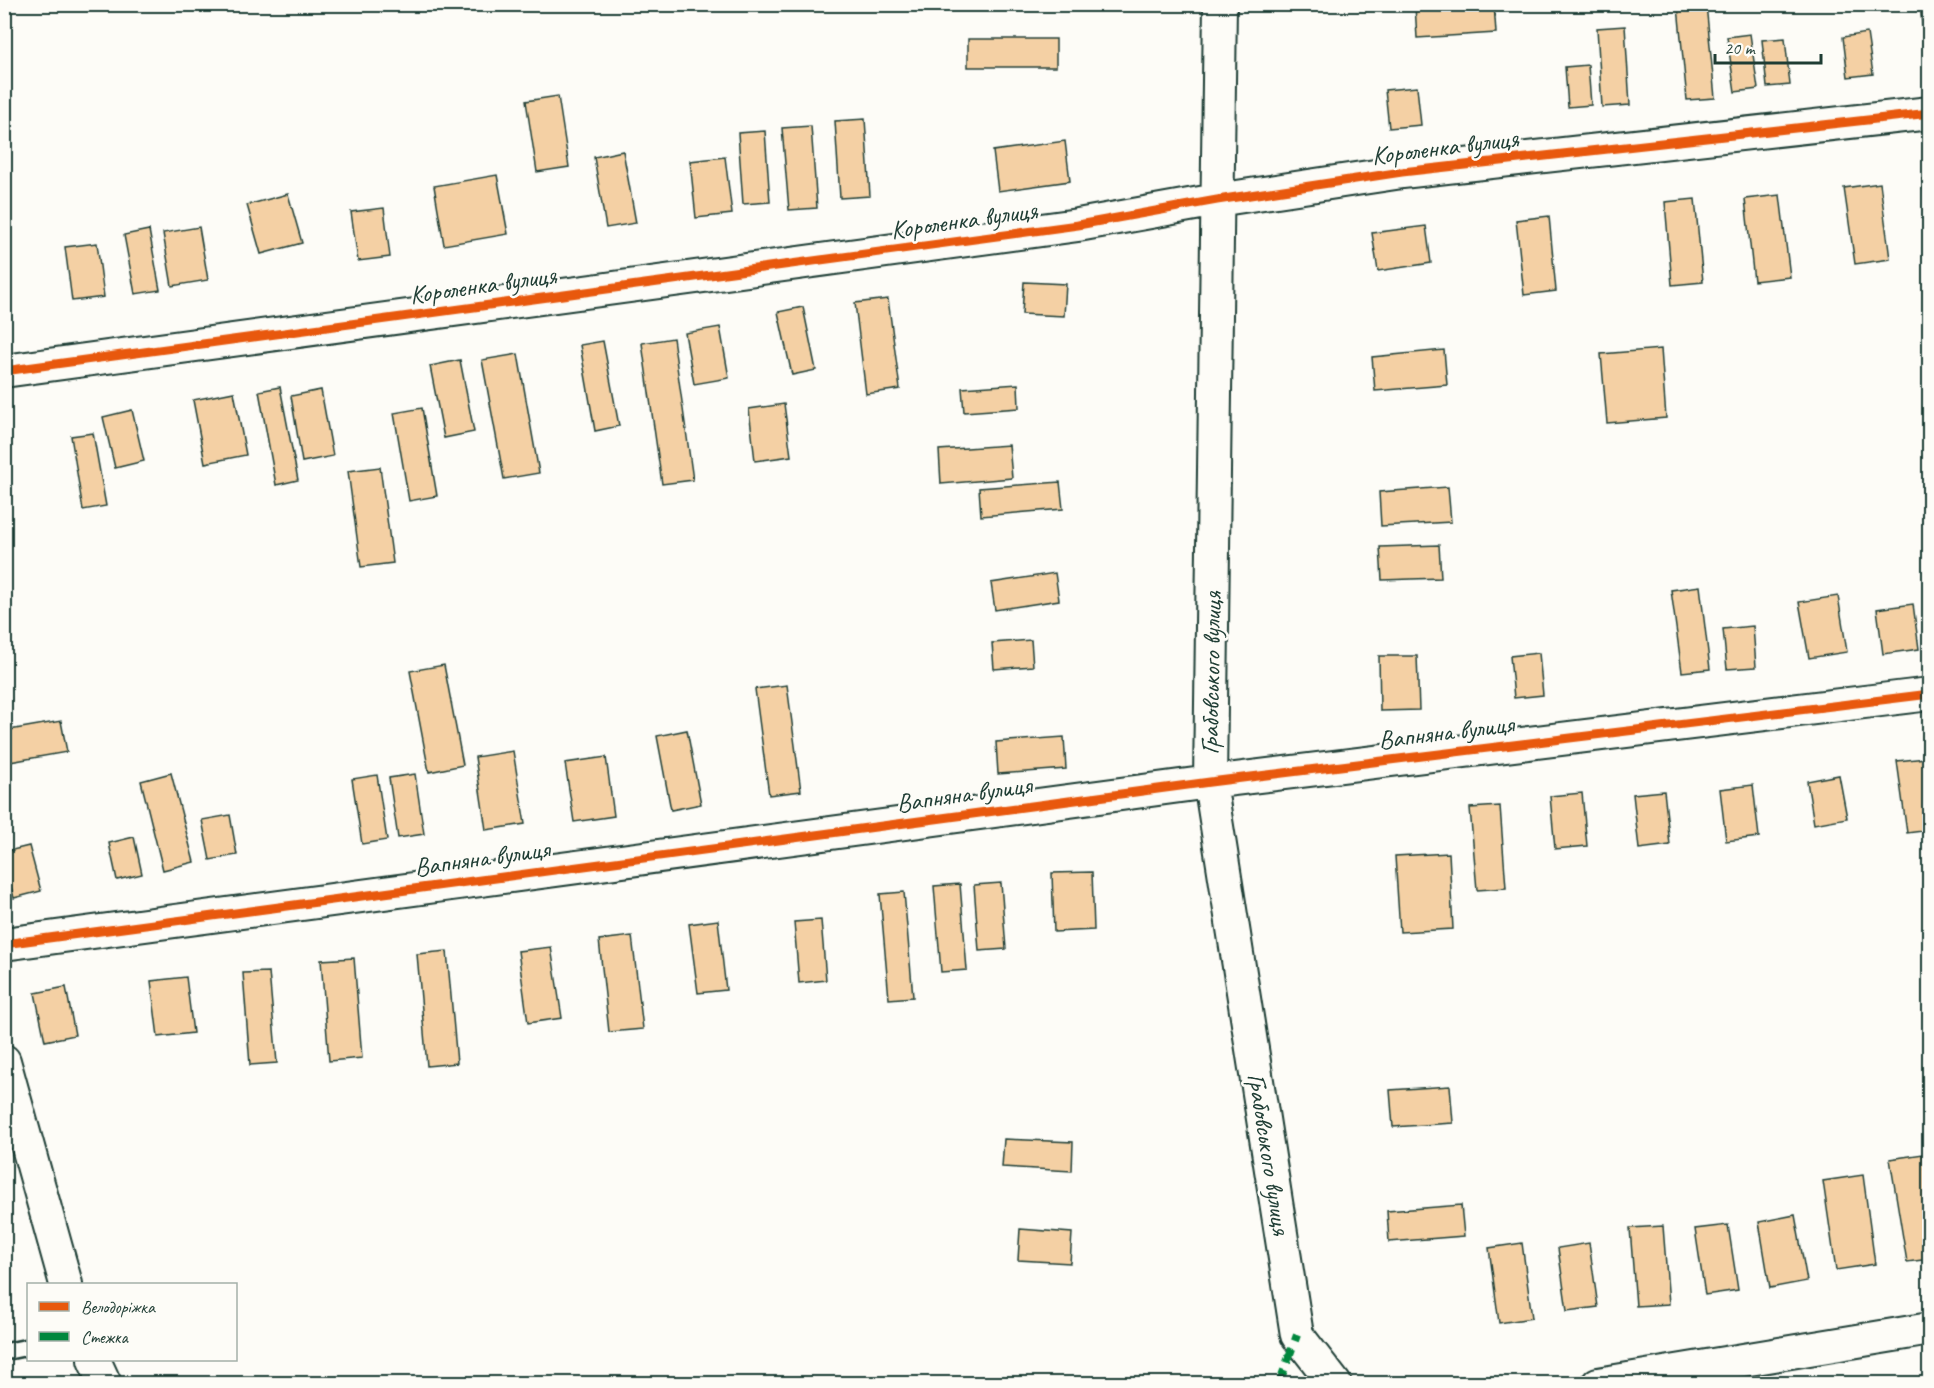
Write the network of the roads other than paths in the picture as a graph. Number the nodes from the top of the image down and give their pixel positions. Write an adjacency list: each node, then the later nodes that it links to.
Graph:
1 (1220, 4): 3 (street, Грабовського вулиця)
2 (1929, 113): 3 (street, Короленка вулиця)
3 (1217, 200): 4 (street, Короленка вулиця); 6 (street, Грабовського вулиця)
4 (4, 371)
5 (1929, 694): 6 (street, Вапняна вулиця)
6 (1210, 782): 7 (street, Вапняна вулиця); 16 (street, Грабовського вулиця)
7 (4, 944)
8 (4, 1060): 9 (street)
9 (12, 1113): 10 (street)
10 (66, 1283)
11 (1929, 1329): 17 (street)
12 (27, 1347): 13 (lane)
13 (4, 1352)
14 (95, 1361): 15 (street)
15 (105, 1383)
16 (1335, 1383)
17 (1598, 1383)

